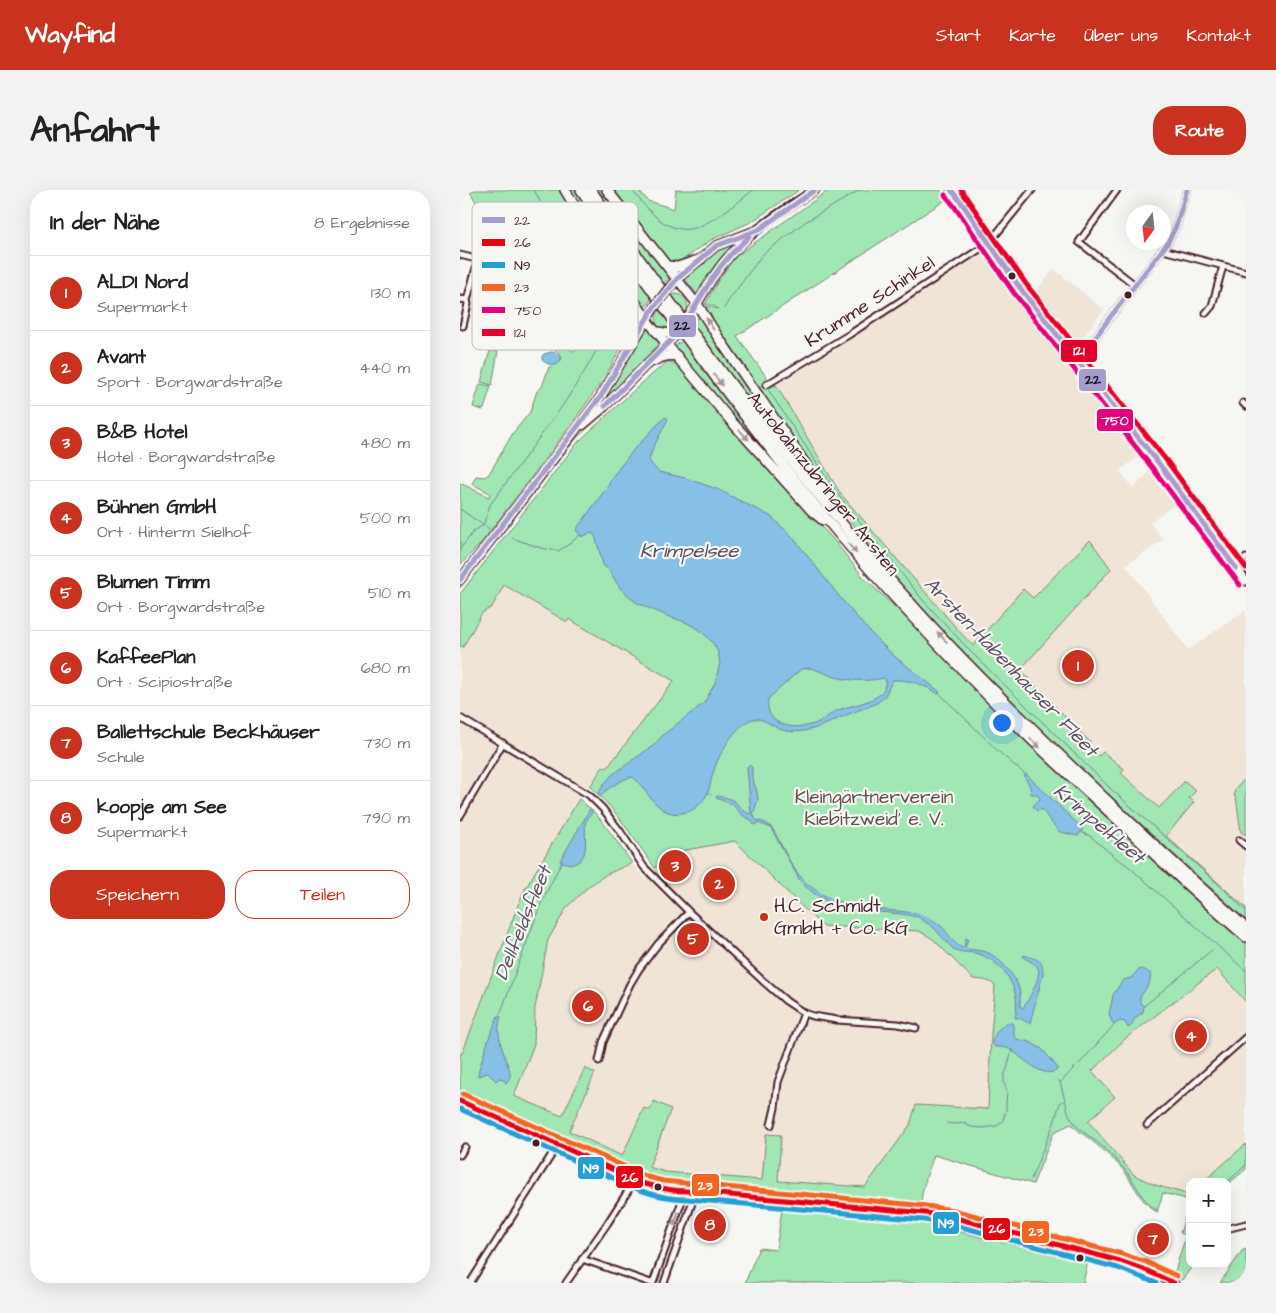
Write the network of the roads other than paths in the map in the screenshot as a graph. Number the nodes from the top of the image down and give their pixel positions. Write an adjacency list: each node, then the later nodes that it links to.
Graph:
1 (565, 190): 10 (highway)
2 (581, 190): 11 (highway, Autobahnzubringer Arsten, one-way to 11)
3 (591, 190): 12 (highway, Autobahnzubringer Arsten)
4 (607, 190): 13 (highway)
5 (815, 190): 15 (street)
6 (951, 190): 17 (street)
7 (1032, 190): 17 (street, Krumme Schinkel)
8 (1117, 190): 27 (street)
9 (1187, 190): 16 (street)
10 (573, 202)
11 (589, 202)
12 (599, 202)
13 (616, 202)
14 (638, 229): 21 (highway)
15 (758, 230): 20 (street); 32 (street)
16 (1171, 237)
17 (989, 243): 44 (street); 46 (street, Krumme Schinkel)
18 (1163, 250): 22 (street); 27 (street)
19 (638, 257): 48 (highway, Autobahnzubringer Arsten)
20 (701, 258): 21 (highway); 25 (street)
21 (667, 266): 25 (highway)
22 (1223, 266): 24 (street); 34 (street)
23 (638, 272): 48 (highway, Autobahnzubringer Arsten, one-way to 48)
24 (1246, 272)
25 (677, 279): 28 (main road); 29 (main road)
26 (472, 282): 31 (street)
27 (1135, 286): 44 (street)
28 (669, 290): 29 (main road); 35 (main road, bridge)
29 (689, 294): 32 (main road)
30 (460, 299): 31 (street)
31 (467, 300): 36 (street)
32 (697, 304): 39 (main road, bridge); 48 (highway, one-way to 32)
33 (638, 306): 35 (highway)
34 (1206, 313)
35 (646, 319): 37 (main road); 38 (main road)
36 (463, 326)
37 (655, 331): 39 (main road); 40 (main road)
38 (638, 334)
39 (674, 334): 40 (main road)
40 (667, 345): 42 (main road); 43 (highway)
41 (629, 350): 47 (main road)
42 (658, 356): 43 (highway); 45 (highway)
43 (677, 356): 48 (highway, one-way to 48)
44 (1078, 361): 50 (street)
45 (644, 366): 47 (main road)
46 (766, 385)
47 (574, 432): 51 (main road)
48 (842, 530): 59 (highway, Autobahnzubringer Arsten, one-way to 48); 60 (highway, Autobahnzubringer Arsten, one-way to 60)
49 (1246, 558): 50 (street)
50 (1236, 568): 52 (street)
51 (460, 580)
52 (1246, 581)
53 (460, 718): 54 (street)
54 (503, 743): 55 (street); 58 (street)
55 (460, 816)
56 (1239, 840): 57 (street)
57 (1246, 846)
58 (689, 912): 61 (street); 64 (street)
59 (1246, 928)
60 (1246, 937)
61 (804, 1013): 62 (street); 66 (street)
62 (916, 1028)
63 (1246, 1037): 67 (street)
64 (599, 1061)
65 (460, 1101): 68 (street)
66 (771, 1125)
67 (1147, 1125)
68 (556, 1144): 71 (street); 79 (street)
69 (465, 1147): 70 (street)
70 (460, 1155)
71 (634, 1180): 72 (street); 78 (street)
72 (687, 1191): 73 (street); 76 (street, one-way to 76)
73 (696, 1192): 77 (street); 83 (street)
74 (1246, 1224): 75 (street)
75 (1231, 1228)
76 (666, 1248): 77 (street); 81 (street)
77 (675, 1251): 82 (street)
78 (582, 1259): 80 (street); 81 (street)
79 (470, 1283)
80 (566, 1283)
81 (652, 1283)
82 (664, 1283)
83 (1174, 1283)

